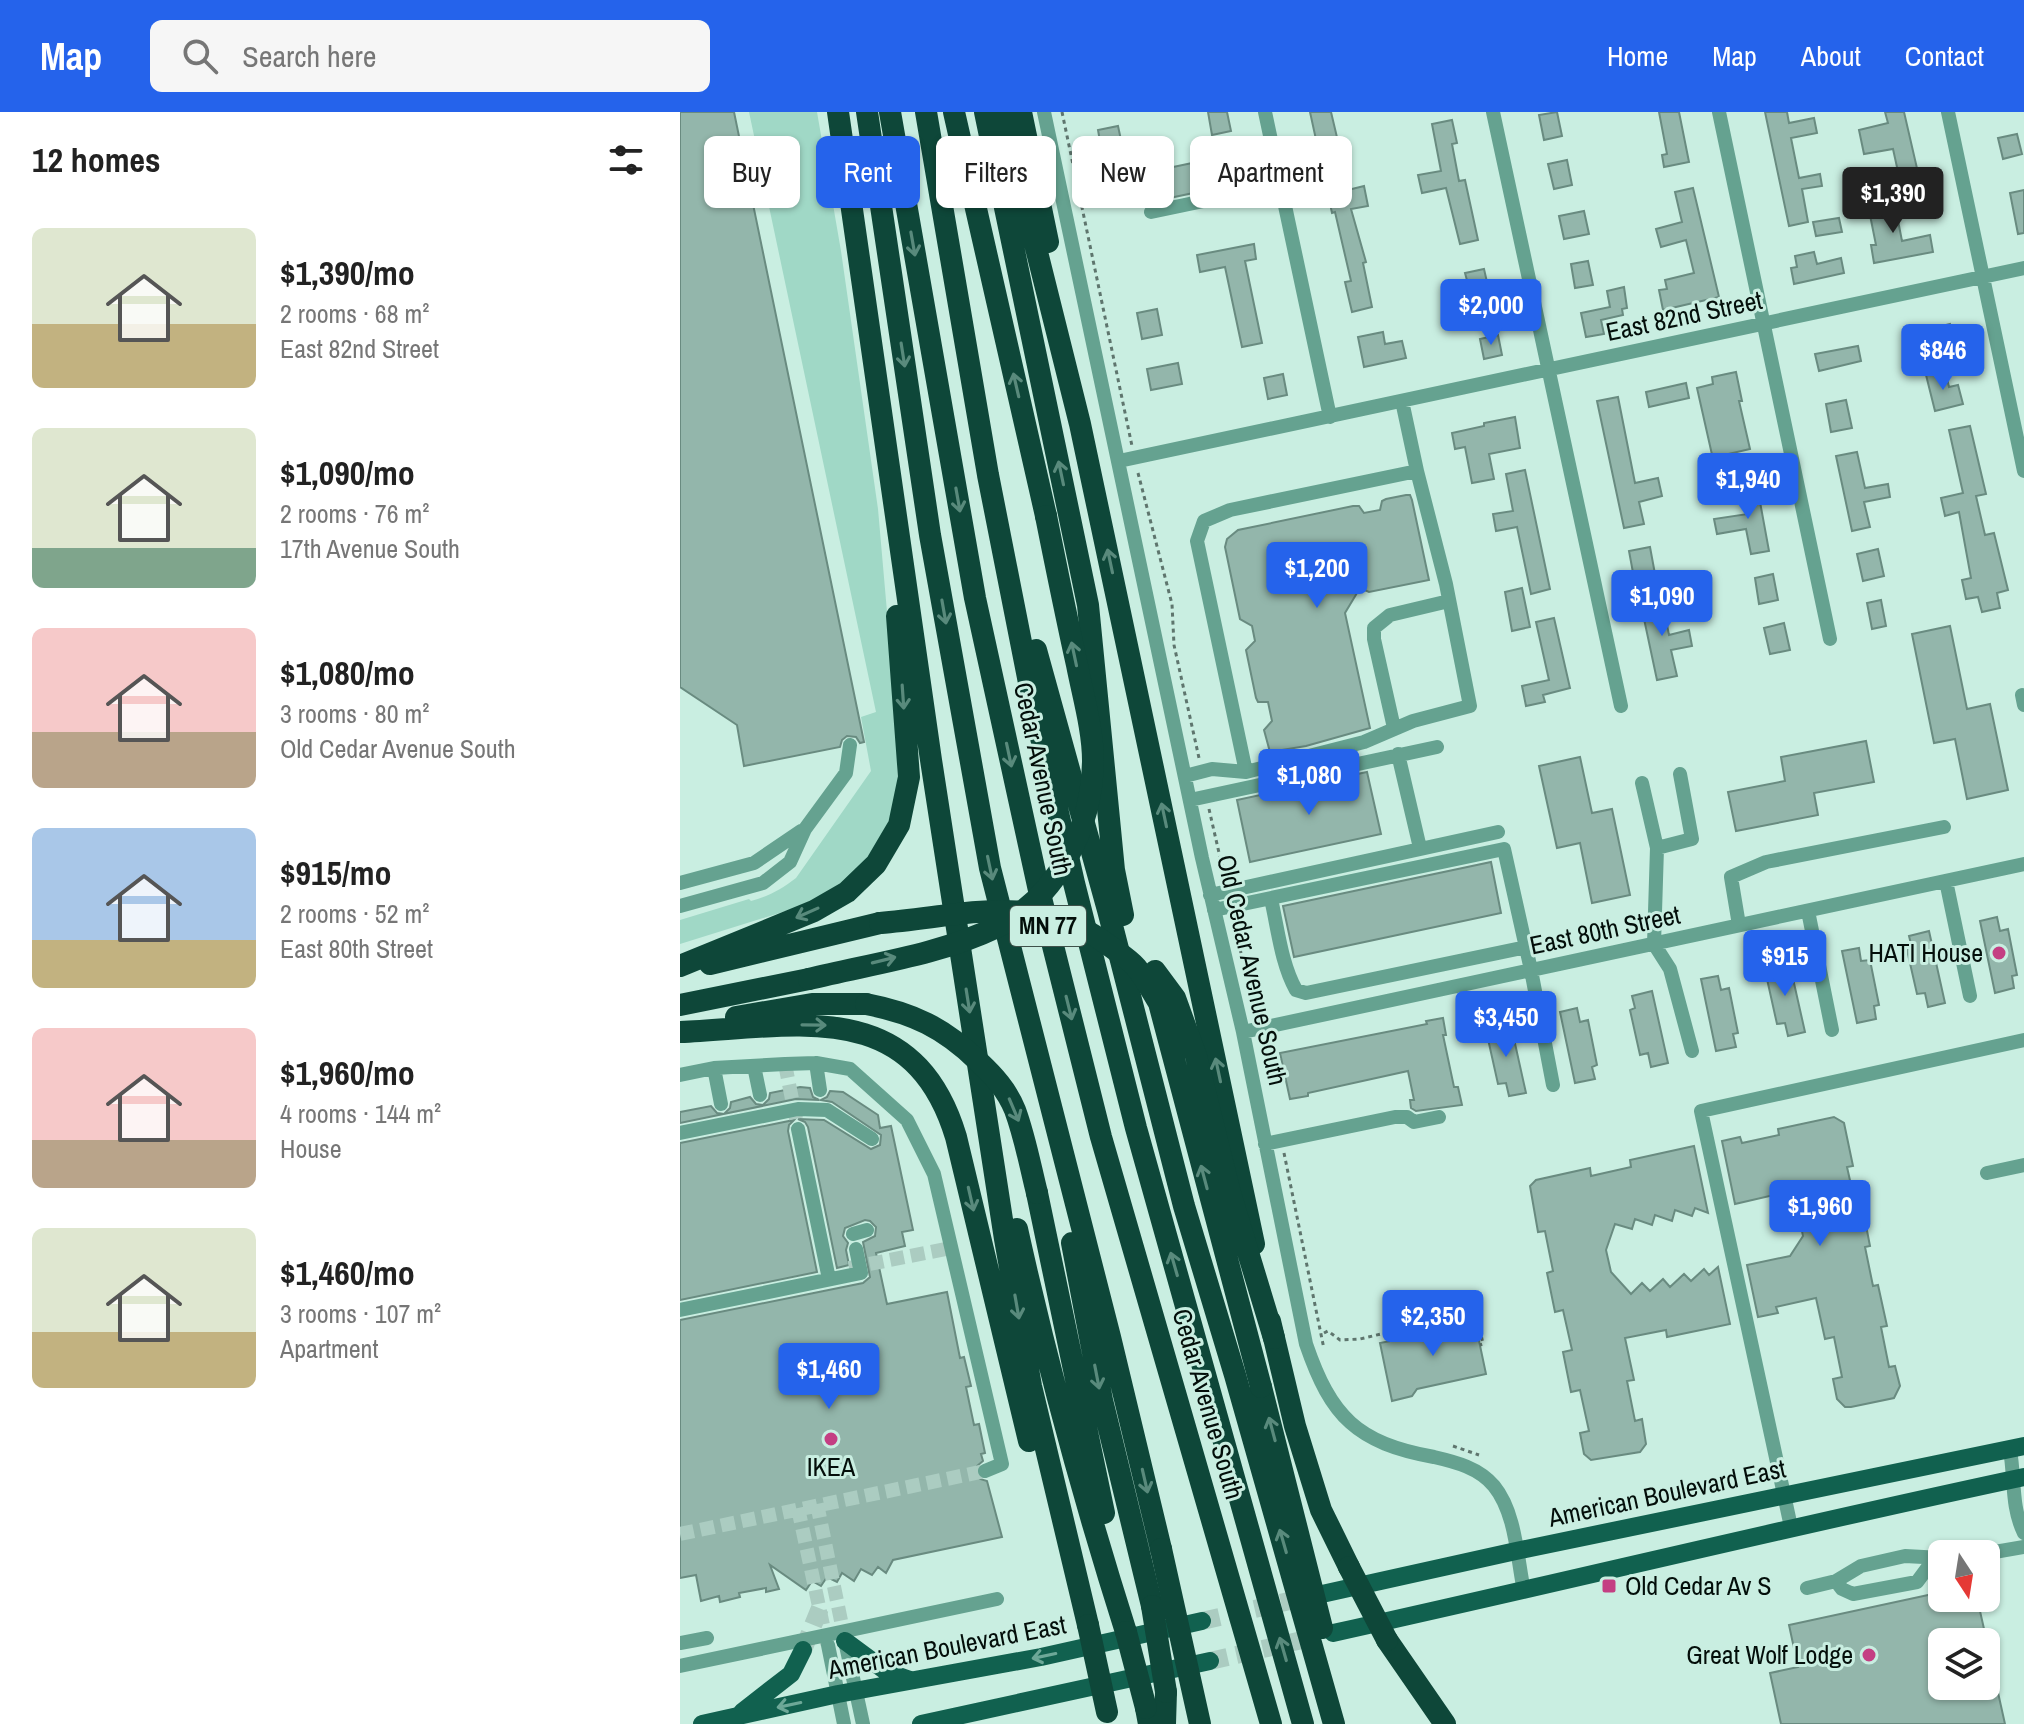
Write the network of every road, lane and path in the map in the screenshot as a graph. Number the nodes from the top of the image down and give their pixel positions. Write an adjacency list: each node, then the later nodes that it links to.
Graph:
1 (823, 112): 21 (highway)
2 (838, 112): 21 (highway)
3 (867, 112): 71 (highway, one-way to 71)
4 (890, 112): 135 (highway, Cedar Avenue South / MN 77, one-way to 135)
5 (926, 112): 30 (highway, Cedar Avenue South / MN 77)
6 (954, 112): 63 (highway, one-way to 6, bridge)
7 (985, 112): 88 (highway, one-way to 7)
8 (1002, 112): 26 (highway)
9 (1021, 112): 26 (highway)
10 (1044, 112): 27 (street, Old Cedar Avenue South)
11 (1265, 112): 15 (street)
12 (1493, 112): 23 (street)
13 (1719, 112): 22 (street)
14 (1948, 112): 20 (street)
15 (1270, 136)
16 (1190, 204): 18 (street)
17 (1285, 208): 25 (street)
18 (1151, 212)
19 (2024, 268): 20 (street, East 82nd Street)
20 (1983, 277): 22 (street, East 82nd Street); 29 (street)
21 (868, 313): 31 (highway)
22 (1764, 322): 23 (street, East 82nd Street); 33 (street)
23 (1549, 369): 24 (street, East 82nd Street); 34 (street)
24 (1402, 401): 25 (street, East 82nd Street); 28 (street)
25 (1330, 417): 27 (street, East 82nd Street)
26 (1080, 424): 93 (highway, one-way to 26)
27 (1119, 461): 41 (street, Old Cedar Avenue South)
28 (1417, 471): 32 (street); 39 (street)
29 (2024, 471)
30 (988, 475): 88 (highway); 136 (highway, Cedar Avenue South / MN 77, one-way to 30)
31 (903, 564): 60 (highway, one-way to 60); 68 (highway, one-way to 68)
32 (1449, 601): 35 (street); 35 (street)
33 (1830, 639)
34 (1621, 706)
35 (1394, 728): 39 (street)
36 (850, 745): 45 (street)
37 (1437, 747): 38 (street)
38 (1398, 754): 43 (street); 47 (street)
39 (1246, 772): 41 (street)
40 (1680, 774): 48 (street)
41 (1185, 776): 43 (street, Old Cedar Avenue South)
42 (1642, 783): 48 (street)
43 (1190, 800): 53 (street, Old Cedar Avenue South)
44 (1944, 827): 57 (street)
45 (805, 829): 51 (street); 54 (street)
46 (1498, 832): 47 (street)
47 (1420, 848): 53 (street)
48 (1657, 848): 58 (street)
49 (2024, 864): 50 (street, East 80th Street)
50 (1946, 881): 55 (street, East 80th Street); 62 (street)
51 (680, 883)
52 (1271, 899): 53 (street); 59 (street); 59 (street)
53 (1212, 902): 67 (street, Old Cedar Avenue South)
54 (680, 906)
55 (1808, 911): 57 (street, East 80th Street); 65 (street)
56 (880, 923): 60 (highway); 93 (highway, bridge); 137 (highway, one-way to 56, bridge)
57 (1739, 925): 58 (street, East 80th Street)
58 (1654, 944): 61 (street, East 80th Street); 70 (street)
59 (1526, 947): 61 (street)
60 (680, 968)
61 (1531, 970): 67 (street, East 80th Street); 76 (street)
62 (1970, 996)
63 (680, 1005)
64 (680, 1026): 108 (highway, one-way to 108, bridge)
65 (1832, 1030)
66 (680, 1032): 115 (highway, one-way to 115)
67 (1243, 1032): 85 (street, Old Cedar Avenue South)
68 (973, 1036): 108 (highway); 115 (highway, one-way to 115)
69 (2024, 1040): 101 (street)
70 (1692, 1051)
71 (1036, 1053): 133 (highway, one-way to 133, bridge); 134 (highway, one-way to 134, bridge)
72 (816, 1063): 73 (street); 77 (street); 99 (street)
73 (754, 1066): 74 (street); 78 (street)
74 (714, 1068): 75 (street); 79 (street)
75 (680, 1075)
76 (1553, 1085)
77 (820, 1090)
78 (760, 1095)
79 (721, 1104)
80 (1439, 1117): 84 (street)
81 (798, 1129): 90 (street)
82 (680, 1133): 83 (street)
83 (872, 1139)
84 (1281, 1140): 85 (street); 92 (path)
85 (1265, 1144): 105 (street, Old Cedar Avenue South)
86 (2024, 1165): 87 (street)
87 (1987, 1173)
88 (1184, 1206): 137 (highway, one-way to 88)
89 (859, 1237): 90 (street)
90 (829, 1279): 91 (street)
91 (680, 1310)
92 (1322, 1333): 94 (path); 95 (path)
93 (1274, 1338): 138 (highway, bridge)
94 (1480, 1345)
95 (1325, 1356)
96 (1452, 1445): 98 (path)
97 (2017, 1448): 100 (street); 101 (main road, American Boulevard East)
98 (1486, 1461)
99 (985, 1471)
100 (2021, 1482): 102 (main road); 103 (street)
101 (1785, 1495): 102 (street); 105 (main road, American Boulevard East)
102 (1791, 1527): 112 (main road)
103 (2024, 1533)
104 (2024, 1547): 106 (street)
105 (1516, 1551): 112 (street, Old Cedar Avenue South); 113 (main road, American Boulevard East)
106 (2000, 1551)
107 (1928, 1557): 110 (street)
108 (1109, 1561): 128 (highway, bridge)
109 (1928, 1570): 110 (street)
110 (1836, 1581): 111 (street)
111 (1807, 1588)
112 (1524, 1591): 117 (main road)
113 (1322, 1594)
114 (997, 1599): 123 (street)
115 (1086, 1619): 127 (highway, bridge)
116 (1202, 1621): 124 (main road, American Boulevard East, one-way to 124)
117 (1333, 1633)
118 (707, 1638): 119 (street)
119 (680, 1643)
120 (836, 1643): 124 (main road); 125 (street)
121 (803, 1650): 126 (main road)
122 (1210, 1661): 132 (main road)
123 (680, 1666)
124 (913, 1681): 125 (main road, American Boulevard East)
125 (847, 1693): 126 (main road, American Boulevard East, one-way to 126); 130 (street); 131 (street)
126 (736, 1716): 129 (main road, American Boulevard East)
127 (1108, 1718)
128 (1149, 1719)
129 (702, 1724)
130 (844, 1724)
131 (863, 1724)
132 (921, 1724)
133 (1165, 1724)
134 (1200, 1724)
135 (1271, 1724)
136 (1303, 1724)
137 (1334, 1724)
138 (1445, 1724)

